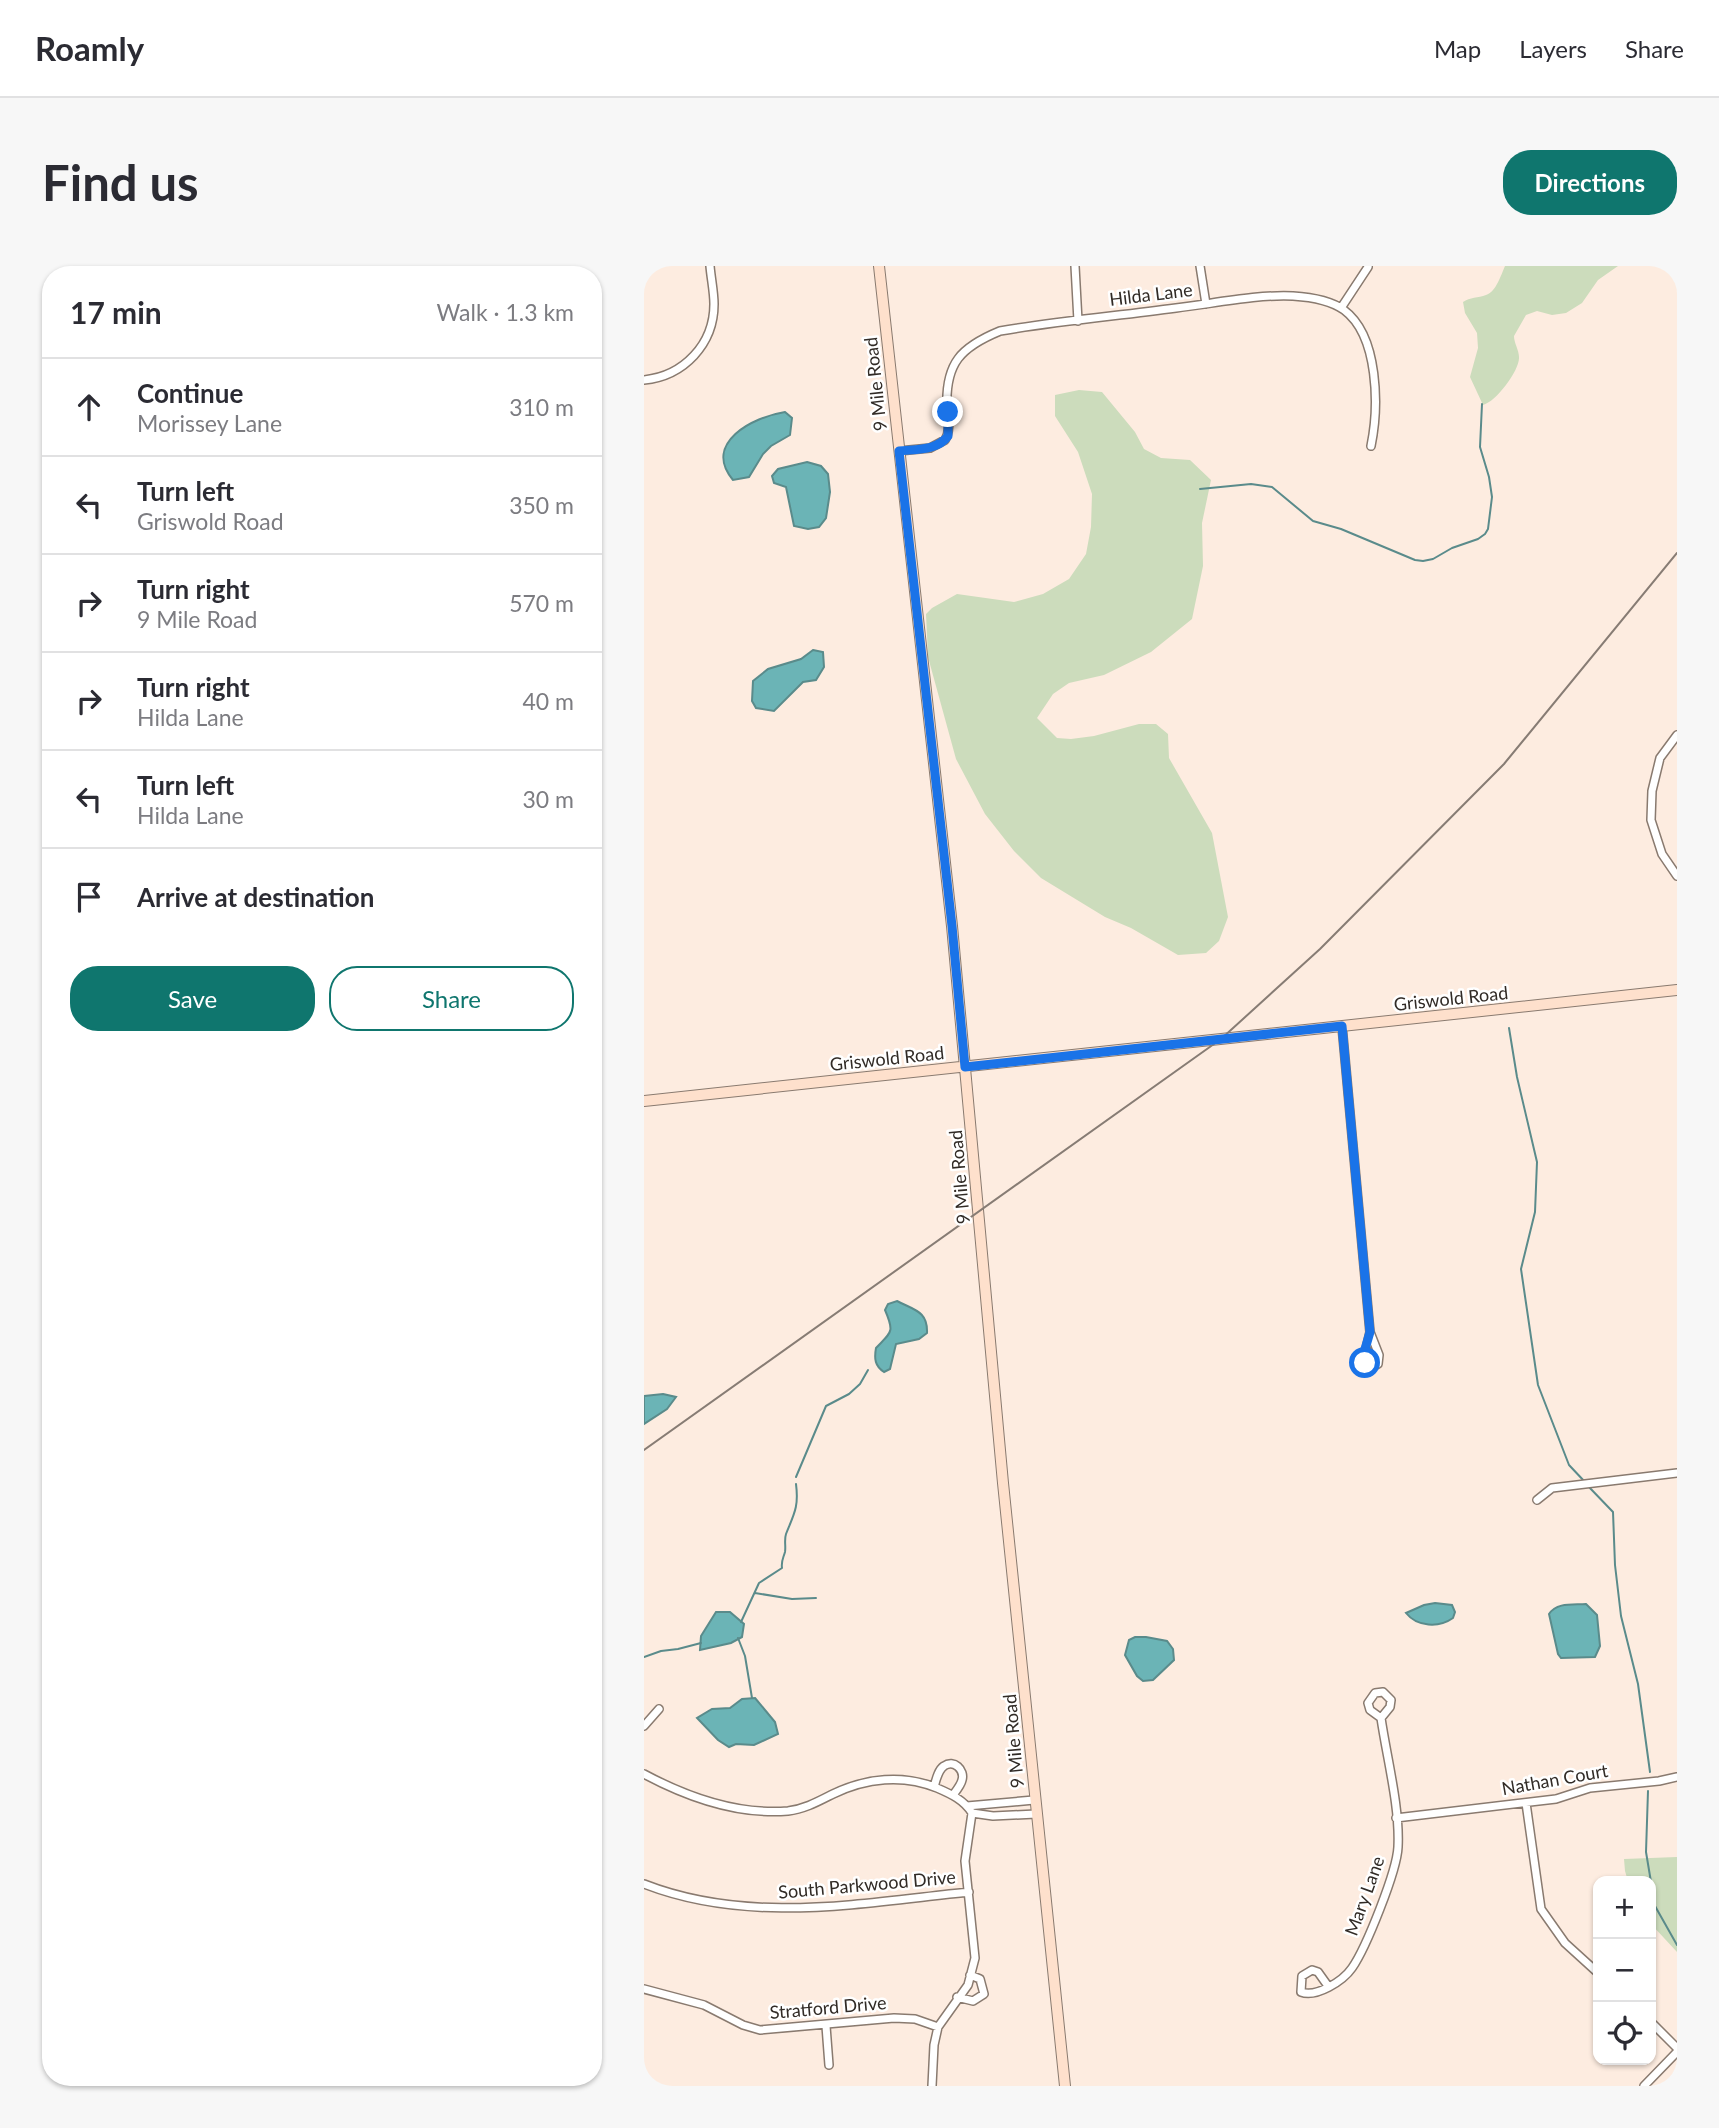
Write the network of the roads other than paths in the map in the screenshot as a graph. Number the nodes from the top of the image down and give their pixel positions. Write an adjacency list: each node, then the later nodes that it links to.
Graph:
1 (710, 266): 9 (street)
2 (879, 266): 11 (street, 9 Mile Road)
3 (1075, 266): 8 (street)
4 (1200, 266): 6 (street)
5 (1368, 267): 7 (street)
6 (1206, 304): 7 (street, Hilda Lane); 8 (street, Hilda Lane)
7 (1341, 308): 10 (street)
8 (1078, 321): 11 (street, Hilda Lane)
9 (644, 380)
10 (1371, 446)
11 (899, 451): 16 (street, 9 Mile Road)
12 (1677, 735): 13 (street)
13 (1677, 876)
14 (1677, 990): 15 (street, Griswold Road)
15 (1342, 1026): 16 (street, Griswold Road); 18 (street)
16 (965, 1067): 17 (street, Griswold Road); 28 (street, 9 Mile Road)
17 (644, 1101)
18 (1370, 1332)
19 (1677, 1473): 20 (street)
20 (1537, 1500)
21 (659, 1709): 23 (street)
22 (1381, 1718): 32 (street, Mary Lane)
23 (644, 1726)
24 (644, 1774): 26 (street)
25 (1677, 1777): 29 (street, Nathan Court)
26 (934, 1787): 27 (street); 27 (street)
27 (953, 1795): 30 (street)
28 (1034, 1800): 30 (street); 31 (street, 9 Mile Road)
29 (1526, 1803): 32 (street, Nathan Court); 35 (street)
30 (970, 1809): 31 (street); 34 (street)
31 (1036, 1814): 46 (street, 9 Mile Road)
32 (1396, 1818): 37 (street, Mary Lane)
33 (644, 1884): 34 (street, South Parkwood Drive)
34 (969, 1892): 36 (street)
35 (1593, 1968)
36 (970, 1975): 39 (street); 39 (street)
37 (1328, 1986)
38 (644, 1989): 40 (street, Stratford Drive)
39 (957, 1997): 41 (street)
40 (826, 2026): 41 (street, Stratford Drive); 44 (street)
41 (938, 2027): 45 (street)
42 (1656, 2027): 43 (street)
43 (1677, 2050): 47 (street)
44 (829, 2066)
45 (932, 2086)
46 (1065, 2086)
47 (1644, 2086)

